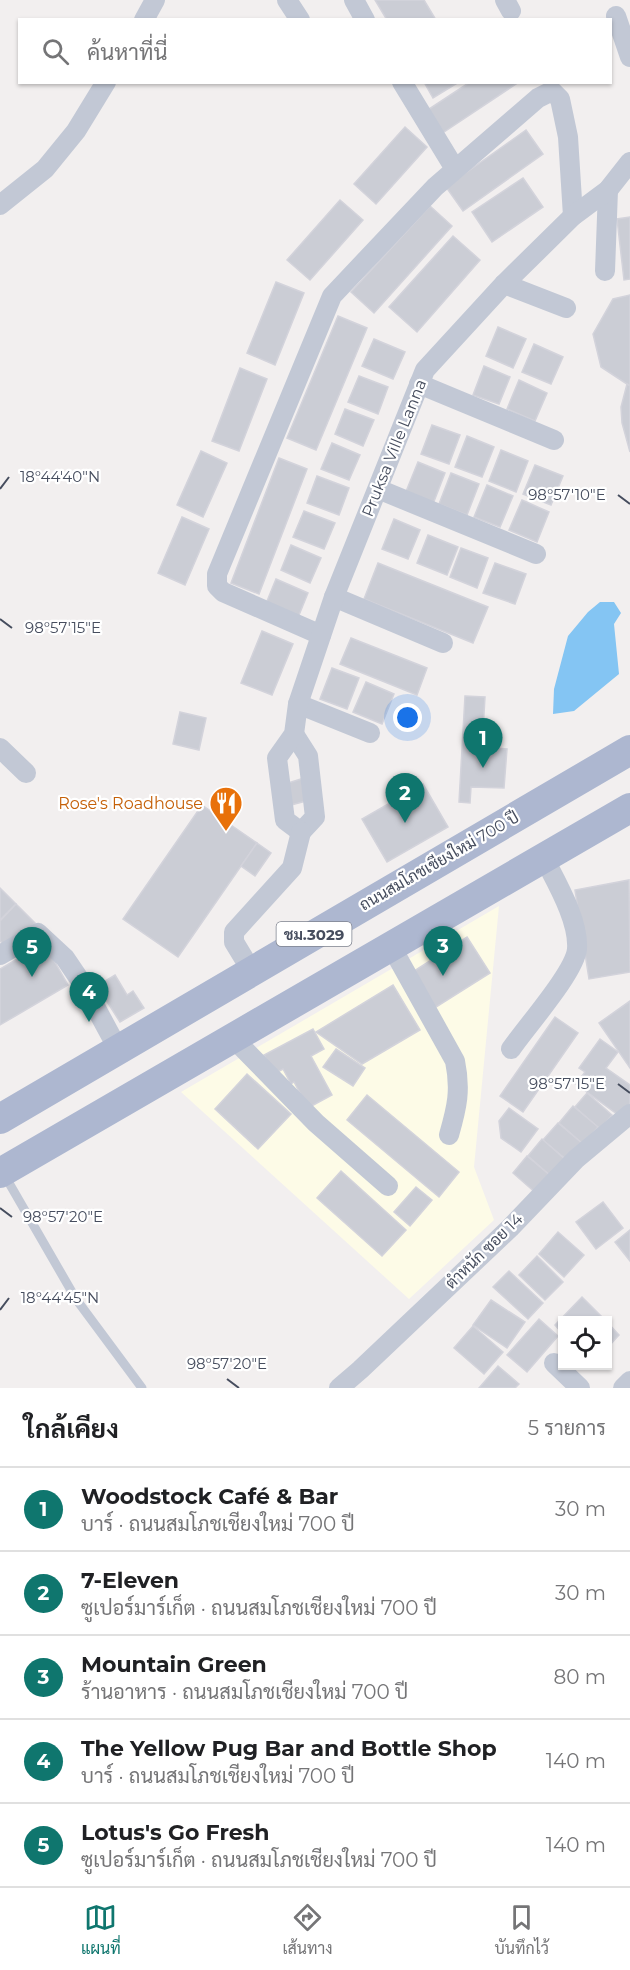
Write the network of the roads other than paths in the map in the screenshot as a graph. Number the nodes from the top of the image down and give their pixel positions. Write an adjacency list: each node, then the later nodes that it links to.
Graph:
1 (155, 0): 5 (street)
2 (287, 0): 6 (street)
3 (354, 0): 7 (street)
4 (616, 16): 8 (street)
5 (145, 18)
6 (299, 18)
7 (364, 18)
8 (630, 57)
9 (105, 84): 14 (street)
10 (403, 84): 12 (street)
11 (630, 162): 13 (street, Pruksa Ville Lanna)
12 (455, 169): 15 (street); 24 (street)
13 (608, 190): 15 (street, Pruksa Ville Lanna); 16 (street)
14 (0, 205)
15 (573, 216): 17 (street, Pruksa Ville Lanna)
16 (605, 271)
17 (504, 284): 18 (street); 19 (street, Pruksa Ville Lanna)
18 (566, 308)
19 (419, 384): 20 (street); 21 (street, Pruksa Ville Lanna)
20 (554, 440)
21 (378, 489): 22 (street); 23 (street, Pruksa Ville Lanna)
22 (536, 554)
23 (334, 597): 24 (street, Pruksa Ville Lanna); 25 (street)
24 (321, 635): 26 (street, Pruksa Ville Lanna)
25 (444, 643)
26 (297, 704): 27 (street); 28 (street, Pruksa Ville Lanna)
27 (370, 733)
28 (294, 734): 33 (street); 33 (street, Pruksa Ville Lanna)
29 (0, 748): 31 (street)
30 (630, 750): 37 (main road, ถนนสมโภชเชียงใหม่ 700 ปี / ชม.3029)
31 (26, 773)
32 (630, 808): 34 (main road, ชม.3029)
33 (301, 832): 37 (street)
34 (544, 858): 35 (main road, ชม.3029); 39 (street)
35 (391, 946): 38 (main road, ชม.3029); 43 (street)
36 (0, 955): 40 (street)
37 (251, 970): 40 (main road, ถนนสมโภชเชียงใหม่ 700 ปี / ชม.3029)
38 (233, 1038): 44 (main road, ชม.3029); 45 (street)
39 (511, 1048)
40 (118, 1049): 42 (main road, ถนนสมโภชเชียงใหม่ 700 ปี / ชม.3029)
41 (630, 1114): 49 (street, ตำหนัก ซอย 14)
42 (0, 1119)
43 (449, 1135)
44 (1, 1172): 48 (lane)
45 (388, 1186)
46 (554, 1363): 50 (street)
47 (630, 1381): 51 (street)
48 (142, 1388)
49 (339, 1388)
50 (580, 1388)
51 (623, 1388)

